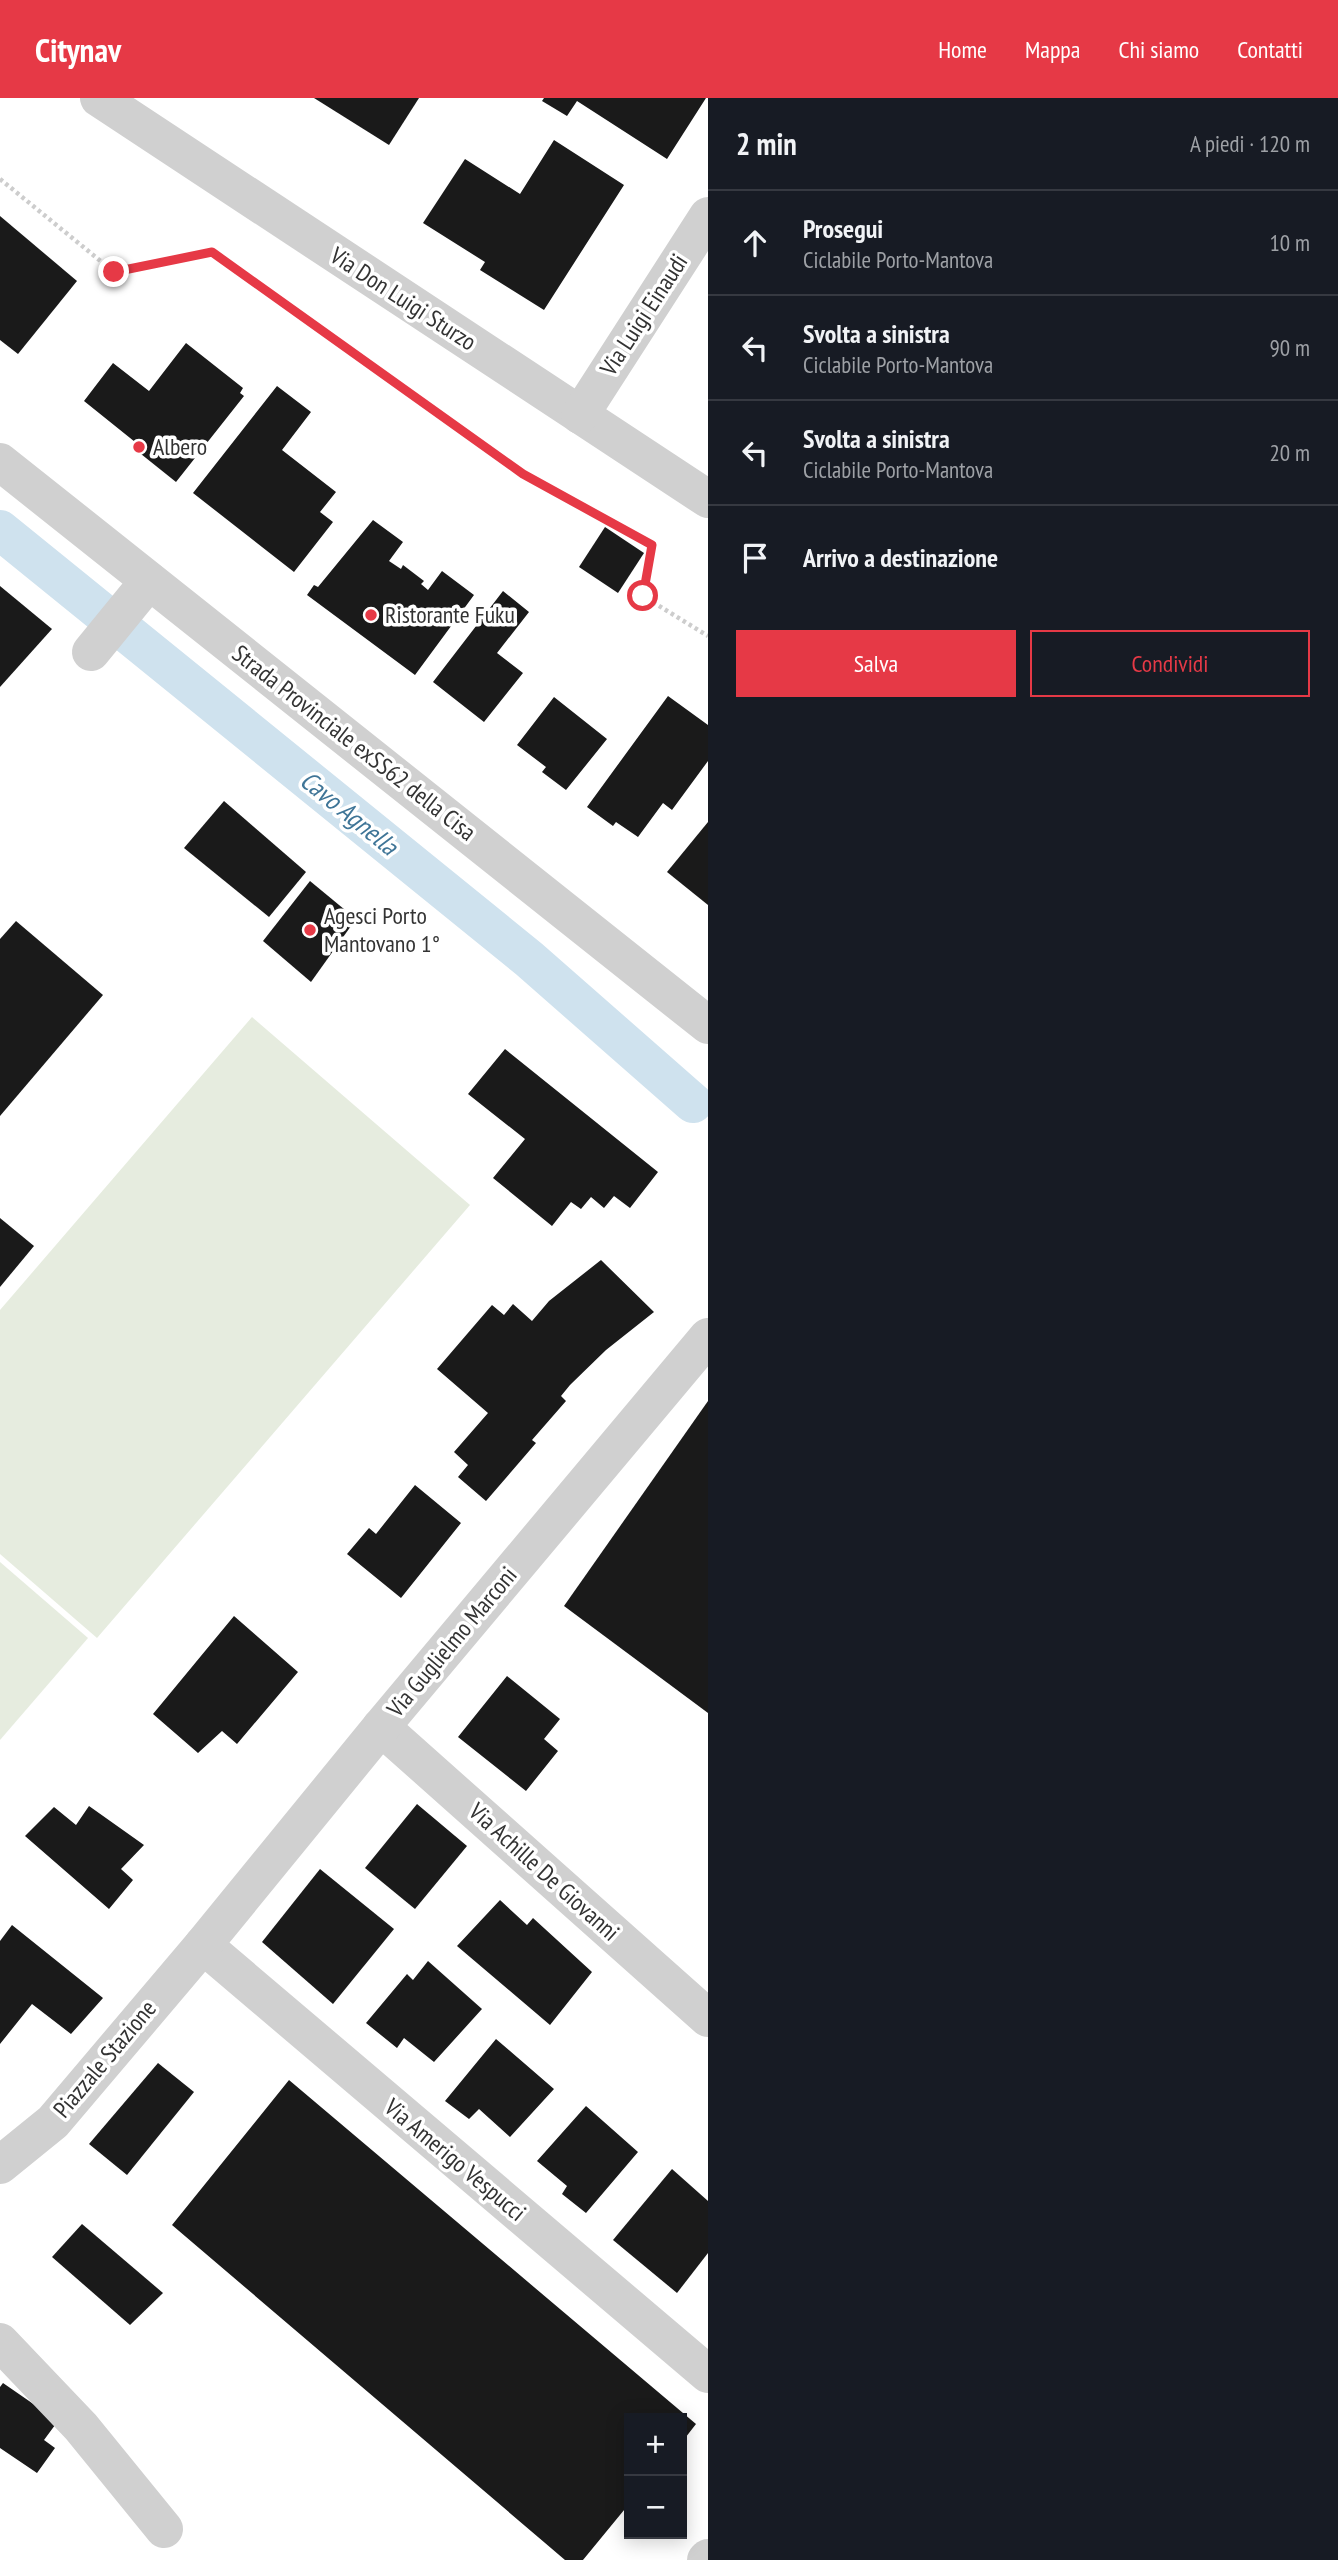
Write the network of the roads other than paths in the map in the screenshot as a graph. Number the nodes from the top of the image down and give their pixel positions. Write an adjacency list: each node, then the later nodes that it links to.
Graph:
1 (99, 98): 3 (street, Via Don Luigi Sturzo)
2 (708, 216): 3 (street, Via Luigi Einaudi)
3 (580, 415): 5 (street, Via Don Luigi Sturzo)
4 (0, 463): 6 (street, Strada Provinciale exSS62 della Cisa)
5 (708, 499)
6 (149, 580): 7 (street); 8 (street, Strada Provinciale exSS62 della Cisa)
7 (91, 652)
8 (708, 1025)
9 (707, 1334): 10 (street, Via Guglielmo Marconi)
10 (381, 1727): 11 (street, Via Guglielmo Marconi); 12 (street, Via Achille De Giovanni)
11 (202, 1945): 13 (street, Piazzale Stazione); 15 (street, Via Amerigo Vespucci)
12 (708, 2018)
13 (0, 2165)
14 (0, 2343): 16 (street)
15 (708, 2374)
16 (164, 2529)

